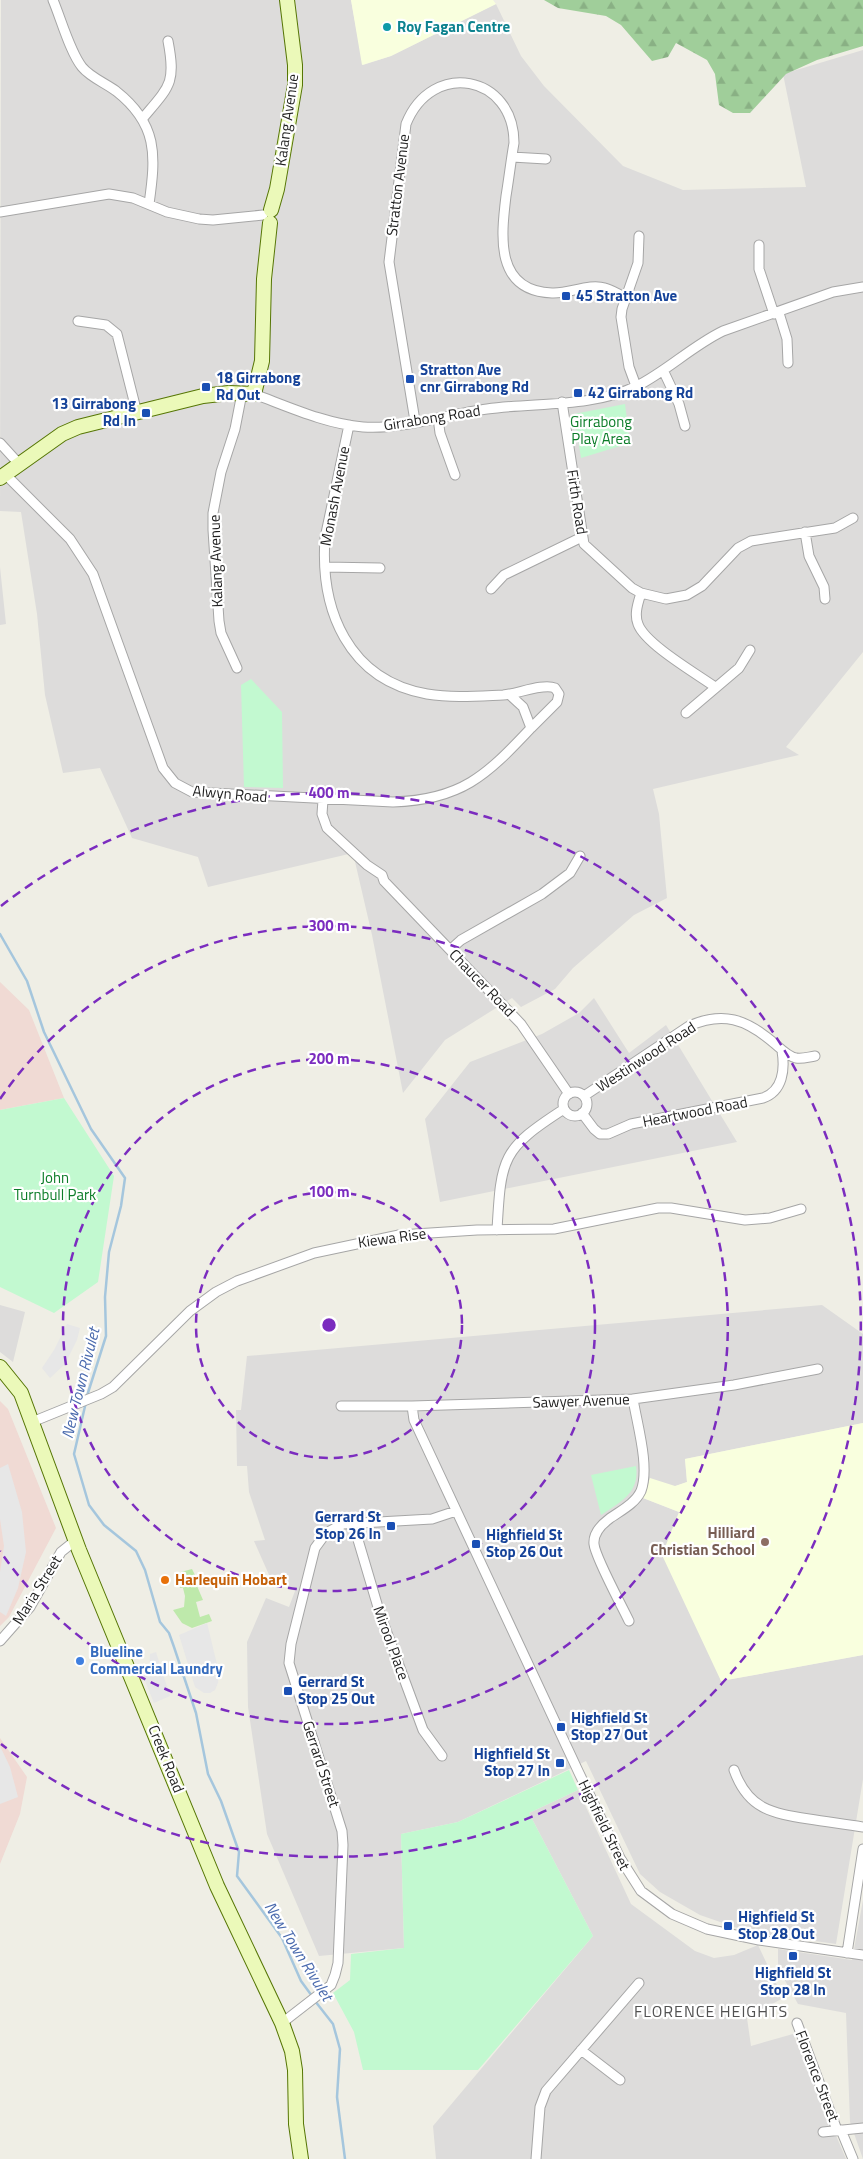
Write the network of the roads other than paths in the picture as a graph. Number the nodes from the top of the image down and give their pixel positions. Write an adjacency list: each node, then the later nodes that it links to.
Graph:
1 (53, 0): 4 (street)
2 (287, 0): 9 (street, Kalang Avenue)
3 (168, 41): 4 (street)
4 (143, 118): 7 (street)
5 (512, 157): 6 (street); 13 (street, Stratton Avenue); 23 (street, Stratton Avenue)
6 (546, 159)
7 (149, 204): 8 (street); 9 (street)
8 (0, 212)
9 (268, 216): 19 (street, Kalang Avenue)
10 (640, 236): 13 (street)
11 (759, 246): 14 (street)
12 (863, 287): 14 (street, Girrabong Road)
13 (626, 298): 18 (street)
14 (776, 314): 16 (street); 17 (street, Girrabong Road)
15 (78, 321): 21 (street)
16 (788, 363)
17 (663, 370): 18 (street, Girrabong Road); 25 (street)
18 (636, 386): 20 (street, Girrabong Road)
19 (248, 394): 21 (street, Girrabong Road); 24 (street, Girrabong Road); 39 (street, Kalang Avenue)
20 (562, 402): 22 (street, Girrabong Road); 32 (street, Firth Road)
21 (137, 413): 27 (street, Girrabong Road)
22 (438, 418): 23 (street, Girrabong Road); 28 (street)
23 (415, 421): 24 (street, Girrabong Road)
24 (349, 425): 33 (street, Monash Avenue)
25 (685, 426)
26 (0, 443): 27 (street)
27 (20, 465): 29 (street, Girrabong Road)
28 (455, 475)
29 (3, 476): 45 (street, Alwyn Road)
30 (853, 518): 31 (street)
31 (805, 532): 36 (street); 37 (street)
32 (582, 537): 35 (street); 36 (street, Firth Road)
33 (325, 567): 34 (street, Monash Avenue); 42 (street, Monash Avenue)
34 (380, 568)
35 (490, 589)
36 (641, 593): 40 (street)
37 (825, 599)
38 (750, 650): 40 (street)
39 (237, 668)
40 (715, 687): 43 (street)
41 (558, 691): 42 (street, Monash Avenue); 44 (street, Alwyn Road)
42 (510, 695): 44 (street)
43 (686, 714)
44 (531, 728): 45 (street, Alwyn Road)
45 (323, 800): 47 (street, Chaucer Road)
46 (580, 856): 47 (street)
47 (451, 949): 50 (street, Chaucer Road)
48 (782, 1050): 49 (street, Westinwood Road); 51 (street, Westinwood Road); 53 (street, Heartwood Road)
49 (815, 1056)
50 (568, 1094): 51 (street); 52 (street)
51 (584, 1096): 53 (street)
52 (564, 1109): 53 (street); 55 (street)
53 (582, 1113)
54 (801, 1209): 55 (street, Kiewa Rise)
55 (497, 1230): 61 (street, Kiewa Rise)
56 (0, 1367): 61 (street, Creek Road)
57 (818, 1369): 58 (street, Sawyer Avenue)
58 (634, 1399): 60 (street, Sawyer Avenue); 65 (street)
59 (341, 1406): 60 (street, Sawyer Avenue)
60 (412, 1406): 62 (street, Highfield Street)
61 (32, 1422): 64 (street, Creek Road)
62 (456, 1511): 63 (street, Gerrard Street); 71 (street, Highfield Street)
63 (353, 1523): 67 (street, Mirool Place); 74 (street, Gerrard Street)
64 (76, 1540): 66 (street, Maria Street); 74 (street, Creek Road)
65 (629, 1621)
66 (0, 1641)
67 (442, 1756)
68 (734, 1770): 69 (street)
69 (863, 1827)
70 (863, 1849): 71 (street)
71 (847, 1953): 72 (street, Highfield Street)
72 (863, 1955)
73 (639, 1983): 76 (street)
74 (282, 2023): 81 (street, Creek Road)
75 (797, 2023): 79 (street, Florence Street)
76 (581, 2050): 77 (street); 82 (street)
77 (620, 2080)
78 (863, 2128): 79 (street)
79 (839, 2130): 80 (street); 83 (street, Florence Street)
80 (823, 2132)
81 (301, 2159)
82 (536, 2159)
83 (852, 2159)

